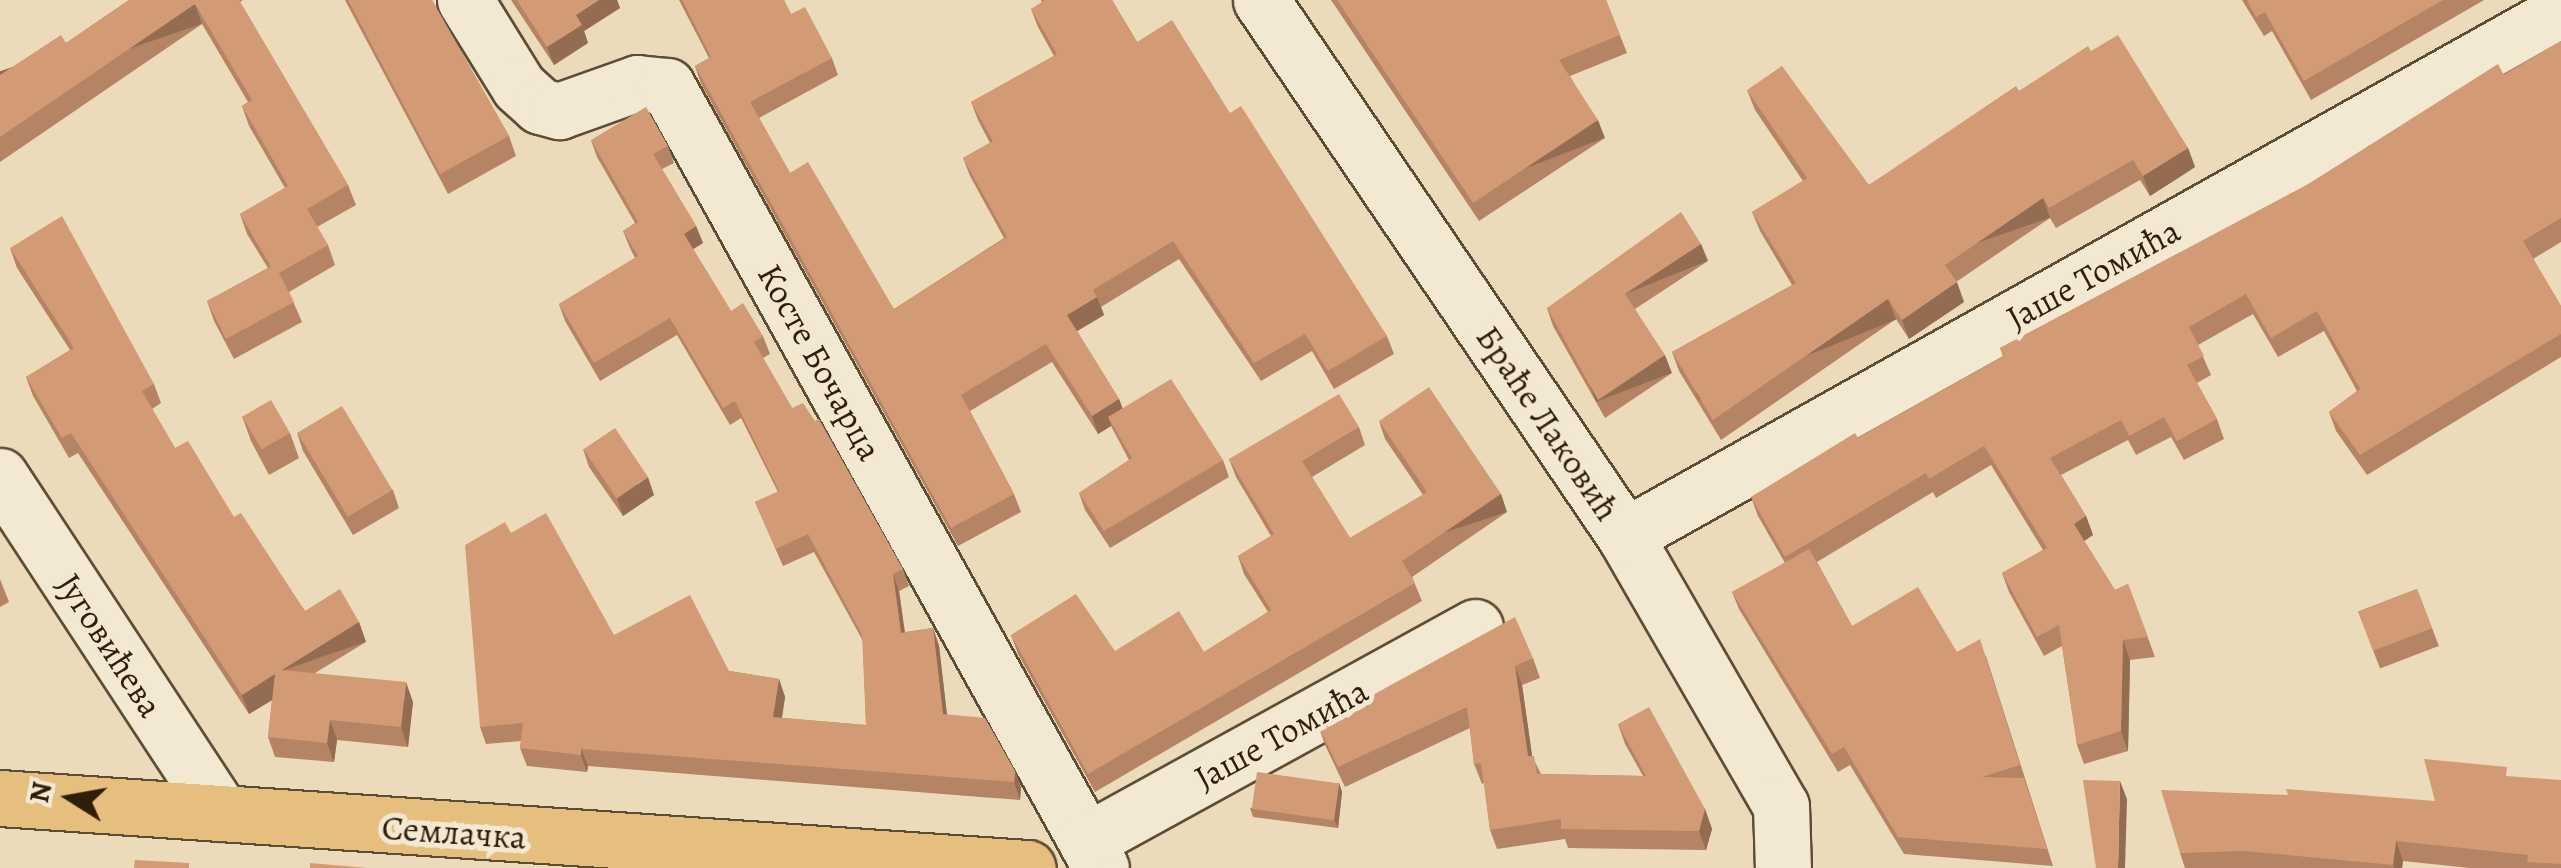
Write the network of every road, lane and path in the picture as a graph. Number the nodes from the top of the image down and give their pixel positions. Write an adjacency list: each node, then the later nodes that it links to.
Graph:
1 (466, 0): 9 (street, Косте Бочарца)
2 (1261, 0): 5 (street, Браће Лаковић)
3 (2561, 12): 5 (street, Јаше Томића)
4 (0, 476): 8 (street, Југовићева)
5 (1625, 536): 12 (street, Браће Лаковић)
6 (1475, 627): 9 (street, Јаше Томића)
7 (0, 798): 8 (main road, Семлачка)
8 (220, 813): 10 (main road, Семлачка)
9 (1094, 855)
10 (604, 856): 11 (main road, Семлачка)
11 (1028, 868)
12 (1782, 868)

